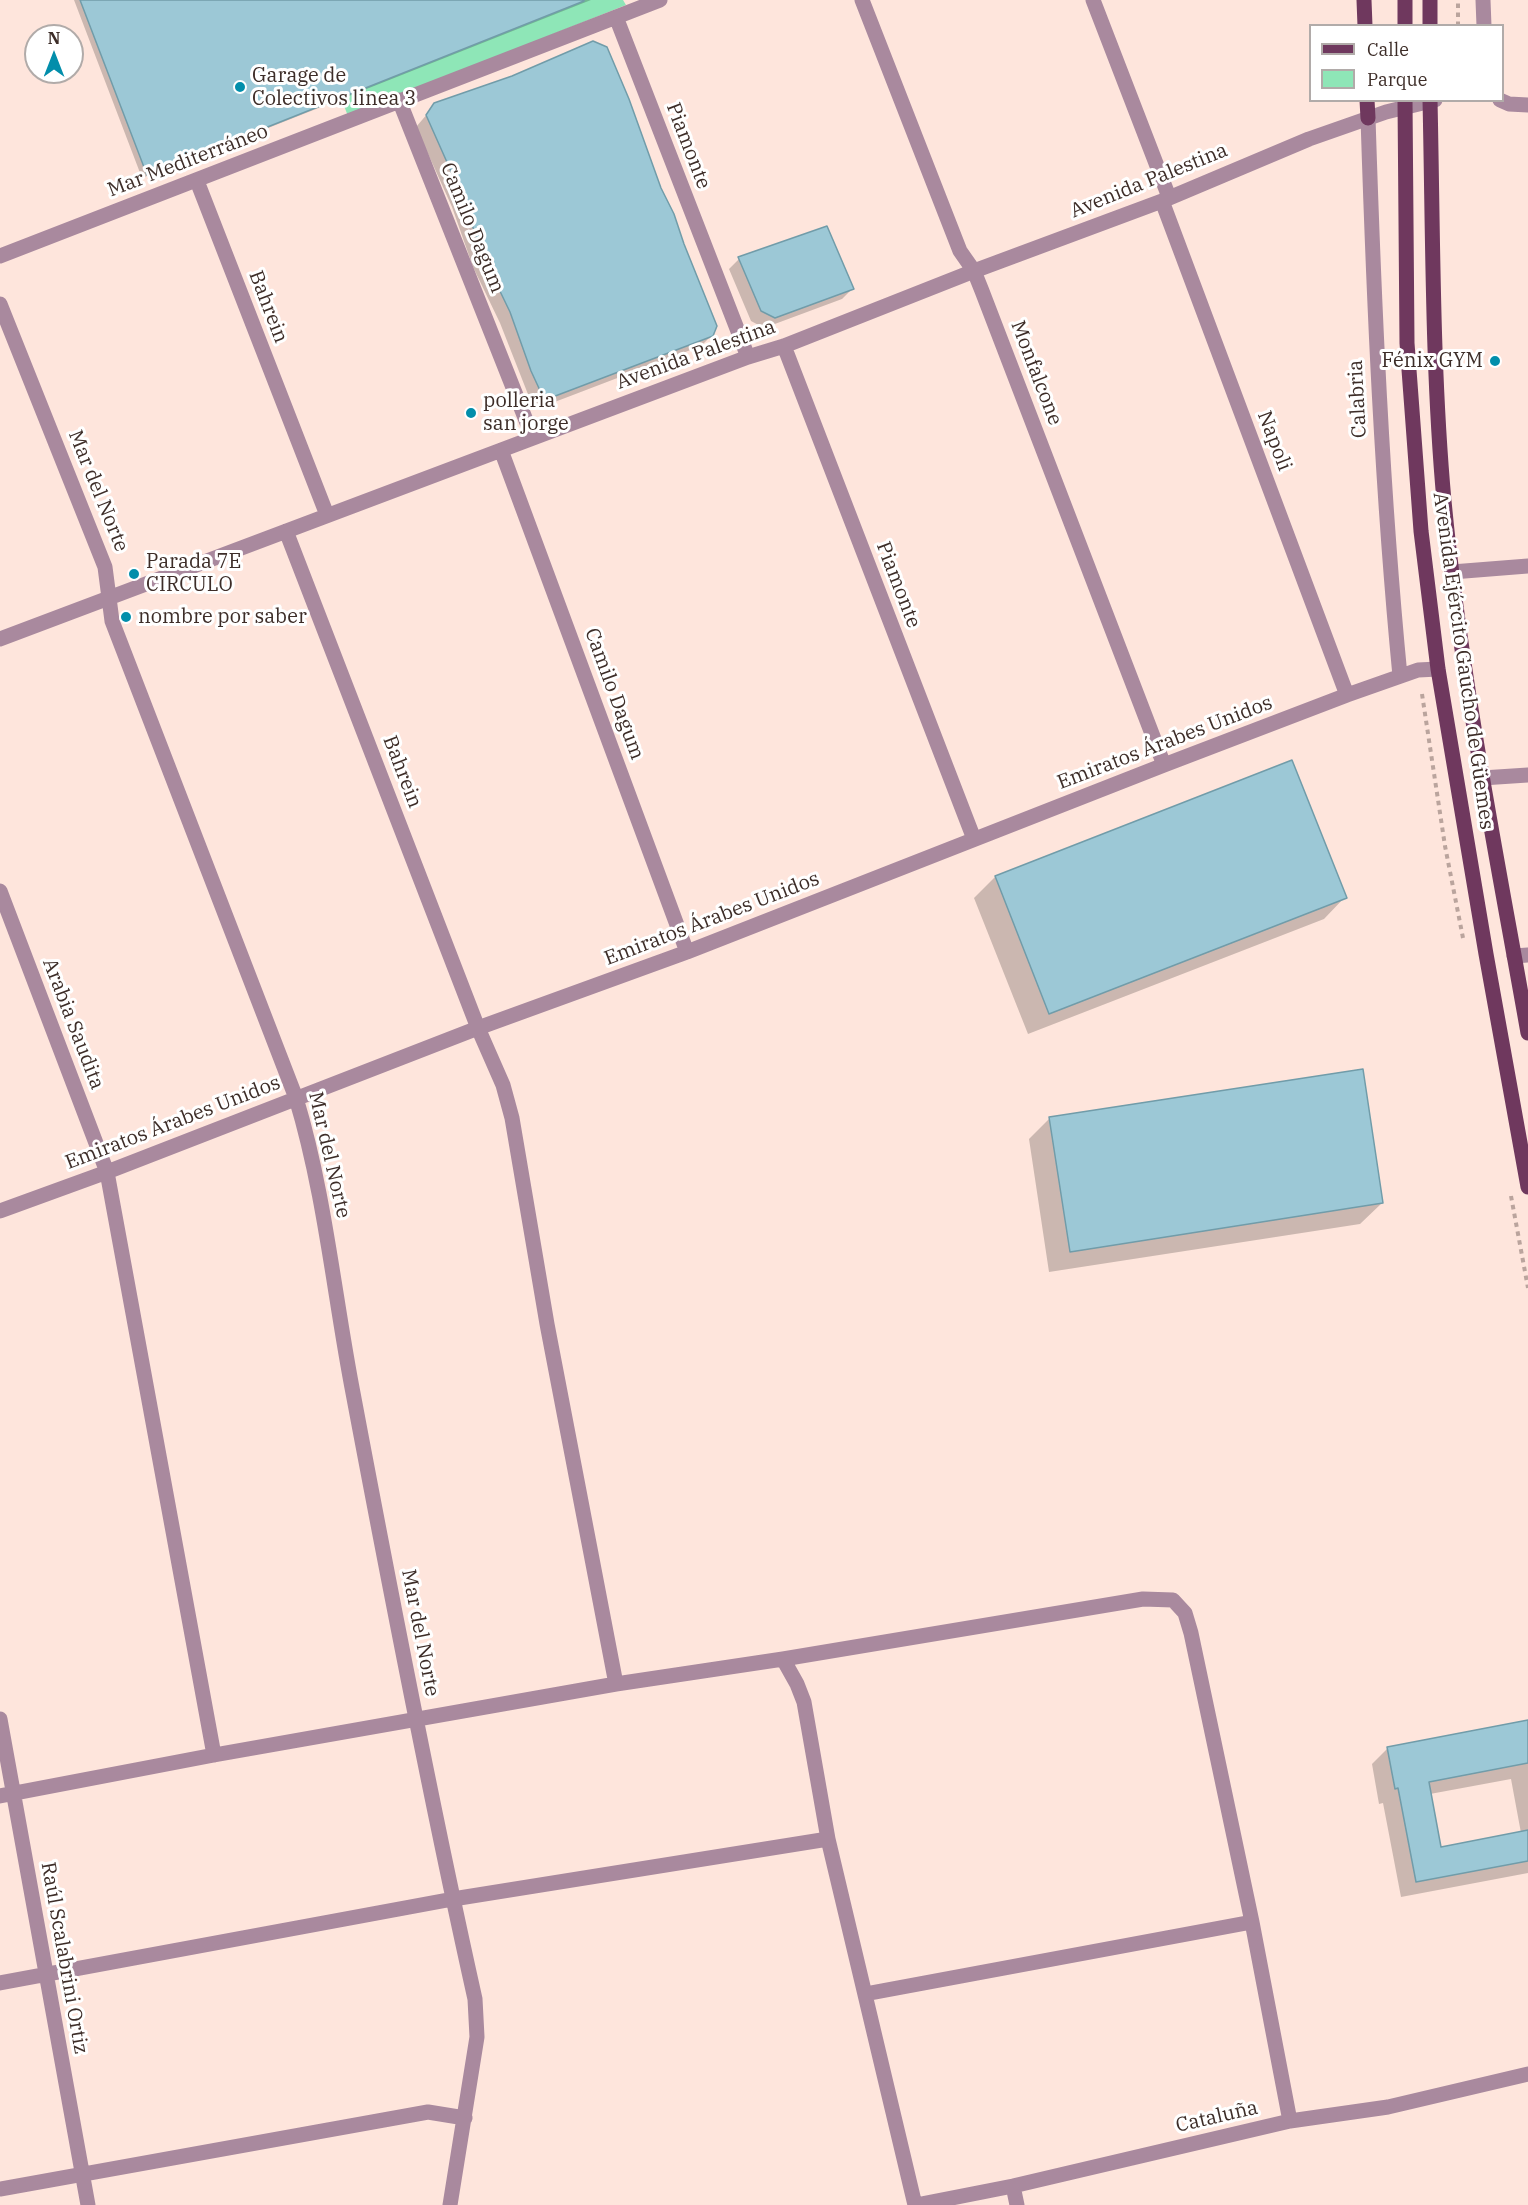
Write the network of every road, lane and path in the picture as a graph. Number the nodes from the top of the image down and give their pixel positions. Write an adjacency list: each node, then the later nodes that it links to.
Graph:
1 (660, 0): 9 (street, Mar Mediterráneo)
2 (862, 0): 26 (street, Monfalcone)
3 (1093, 0): 24 (street, Napoli)
4 (1405, 0): 11 (main road)
5 (1430, 0): 12 (main road)
6 (1458, 0): 13 (path)
7 (1483, 0): 14 (street)
8 (1361, 3): 10 (main road)
9 (616, 17): 15 (street, Mar Mediterráneo); 29 (street, Piamonte)
10 (1365, 24)
11 (1405, 24)
12 (1430, 24)
13 (1458, 24)
14 (1484, 24)
15 (399, 100): 23 (street, Mar Mediterráneo); 30 (street, Camilo Dagum)
16 (1367, 102): 22 (main road)
17 (1422, 102): 20 (street, Avenida Palestina)
18 (1430, 102): 35 (main road, Avenida Ejército Gaucho de Güemes)
19 (1504, 102): 21 (street)
20 (1405, 104): 22 (street, Avenida Palestina); 38 (main road, Avenida Ejército Gaucho de Güemes)
21 (1528, 105)
22 (1368, 118): 24 (street, Avenida Palestina); 39 (street, Calabria)
23 (197, 181): 25 (street, Mar Mediterráneo); 32 (street, Bahrein)
24 (1165, 199): 26 (street, Avenida Palestina); 40 (street, Napoli)
25 (0, 256)
26 (974, 271): 28 (street, Avenida Palestina); 41 (street, Monfalcone)
27 (0, 304): 36 (street, Mar del Norte)
28 (784, 346): 29 (street, Avenida Palestina); 44 (street, Piamonte)
29 (748, 357): 30 (street, Avenida Palestina)
30 (533, 438): 31 (street, Avenida Palestina)
31 (501, 450): 32 (street, Avenida Palestina); 46 (street, Camilo Dagum)
32 (327, 515): 33 (street, Avenida Palestina)
33 (286, 531): 36 (street, Avenida Palestina); 48 (street, Bahrein)
34 (1528, 566): 35 (street)
35 (1452, 572): 43 (main road, Avenida Ejército Gaucho de Güemes)
36 (109, 597): 37 (street, Avenida Palestina); 50 (street, Mar del Norte)
37 (0, 639)
38 (1438, 669): 39 (street, Emiratos Árabes Unidos); 52 (main road, Avenida Ejército Gaucho de Güemes)
39 (1400, 676): 40 (street, Emiratos Árabes Unidos)
40 (1347, 695): 41 (street, Emiratos Árabes Unidos)
41 (1164, 765): 44 (street, Emiratos Árabes Unidos)
42 (1528, 775): 43 (street)
43 (1482, 778): 47 (main road, Avenida Ejército Gaucho de Güemes)
44 (974, 839): 46 (street, Emiratos Árabes Unidos)
45 (0, 891): 51 (street, Arabia Saudita)
46 (687, 952): 48 (street, Emiratos Árabes Unidos)
47 (1521, 955): 49 (main road, Avenida Ejército Gaucho de Güemes)
48 (478, 1028): 50 (street, Emiratos Árabes Unidos); 55 (street, Bahrein)
49 (1528, 1033)
50 (296, 1098): 51 (street, Emiratos Árabes Unidos); 57 (street, Mar del Norte)
51 (107, 1172): 53 (street, Emiratos Árabes Unidos); 58 (street, Arabia Saudita)
52 (1528, 1187)
53 (0, 1211)
54 (783, 1659): 55 (street); 60 (street); 62 (street)
55 (616, 1684): 57 (street)
56 (0, 1719): 59 (street, Raúl Scalabrini Ortiz)
57 (415, 1721): 58 (street); 61 (street, Mar del Norte)
58 (214, 1755): 59 (street)
59 (7, 1795): 63 (street, Raúl Scalabrini Ortiz)
60 (828, 1839): 61 (street); 65 (street)
61 (453, 1899): 63 (street); 67 (street, Mar del Norte)
62 (1252, 1922): 65 (street); 68 (street)
63 (46, 1976): 64 (street); 69 (street, Raúl Scalabrini Ortiz)
64 (0, 1983)
65 (865, 1994): 74 (street)
66 (1528, 2074): 68 (street, Cataluña)
67 (465, 2118): 69 (street); 73 (street, Mar del Norte)
68 (1290, 2121): 70 (street, Cataluña)
69 (83, 2176): 71 (street); 72 (street, Raúl Scalabrini Ortiz)
70 (1013, 2186): 74 (street, Cataluña); 75 (street)
71 (0, 2189)
72 (88, 2205)
73 (450, 2205)
74 (916, 2205)
75 (1017, 2205)

